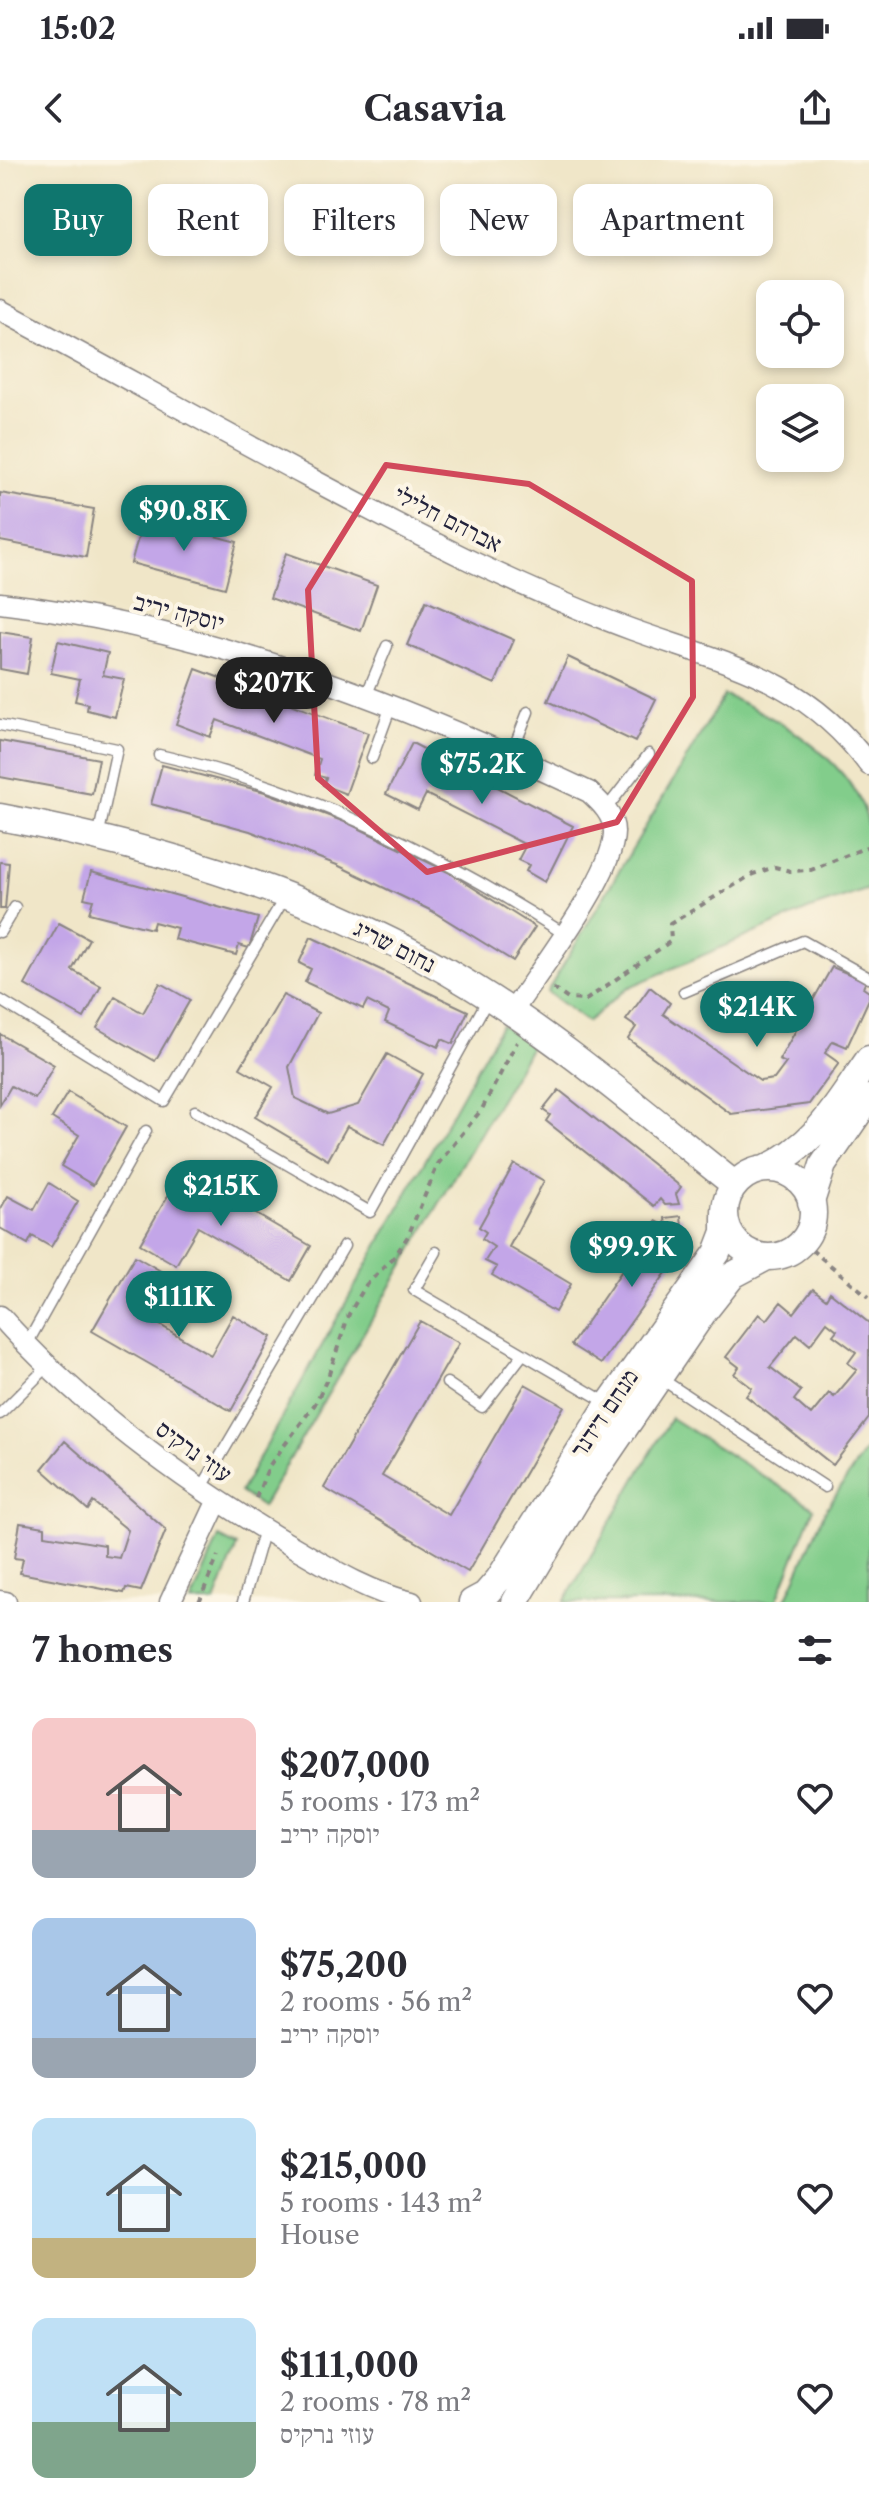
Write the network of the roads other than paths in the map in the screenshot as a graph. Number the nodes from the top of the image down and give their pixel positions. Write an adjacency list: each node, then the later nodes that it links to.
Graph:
1 (0, 310): 12 (street, אברהם חלילי)
2 (0, 603): 4 (street, יוסקה יריב)
3 (387, 646): 4 (lane)
4 (366, 696): 5 (street, יוסקה יריב)
5 (391, 706): 10 (street, יוסקה יריב); 11 (lane)
6 (528, 712): 10 (lane)
7 (0, 725): 15 (lane)
8 (649, 754): 13 (lane)
9 (159, 755): 19 (lane)
10 (511, 755): 13 (street, יוסקה יריב)
11 (372, 758)
12 (869, 765)
13 (606, 809): 19 (street)
14 (0, 817): 15 (street, נחום שריג)
15 (98, 837): 16 (street, נחום שריג)
16 (286, 896): 22 (street, נחום שריג); 23 (lane)
17 (15, 907): 18 (lane)
18 (0, 932)
19 (563, 933): 24 (street)
20 (869, 978): 21 (lane)
21 (684, 992)
22 (489, 997): 24 (street, נחום שריג); 27 (lane)
23 (0, 1000)
24 (519, 1017): 30 (street, נחום שריג)
25 (869, 1059): 29 (street)
26 (869, 1098): 31 (street)
27 (195, 1111)
28 (146, 1131): 37 (lane)
29 (765, 1169): 30 (street); 31 (street)
30 (735, 1185): 32 (street)
31 (811, 1202): 35 (street)
32 (725, 1217): 35 (street); 42 (street, מנחם דידנר)
33 (344, 1246): 45 (lane)
34 (436, 1252): 38 (lane)
35 (765, 1258): 40 (street, מנחם דידנר)
36 (0, 1316): 37 (street, עוזי נרקיס)
37 (27, 1344): 39 (street, עוזי נרקיס)
38 (523, 1354): 41 (lane); 42 (lane)
39 (49, 1365): 43 (lane); 45 (street, עוזי נרקיס)
40 (658, 1376): 44 (lane); 47 (street, מנחם דידנר)
41 (447, 1383)
42 (609, 1404): 54 (street, מנחם דידנר)
43 (0, 1414)
44 (825, 1487)
45 (210, 1494): 46 (street, עוזי נרקיס); 51 (street)
46 (257, 1525): 48 (street, עוזי נרקיס); 52 (lane)
47 (542, 1554): 55 (street, מנחם דידנר); 56 (street)
48 (387, 1598): 53 (street, עוזי נרקיס)
49 (0, 1601): 50 (street)
50 (6, 1602)
51 (170, 1602)
52 (243, 1602)
53 (412, 1602)
54 (472, 1602)
55 (515, 1602)
56 (531, 1602)

